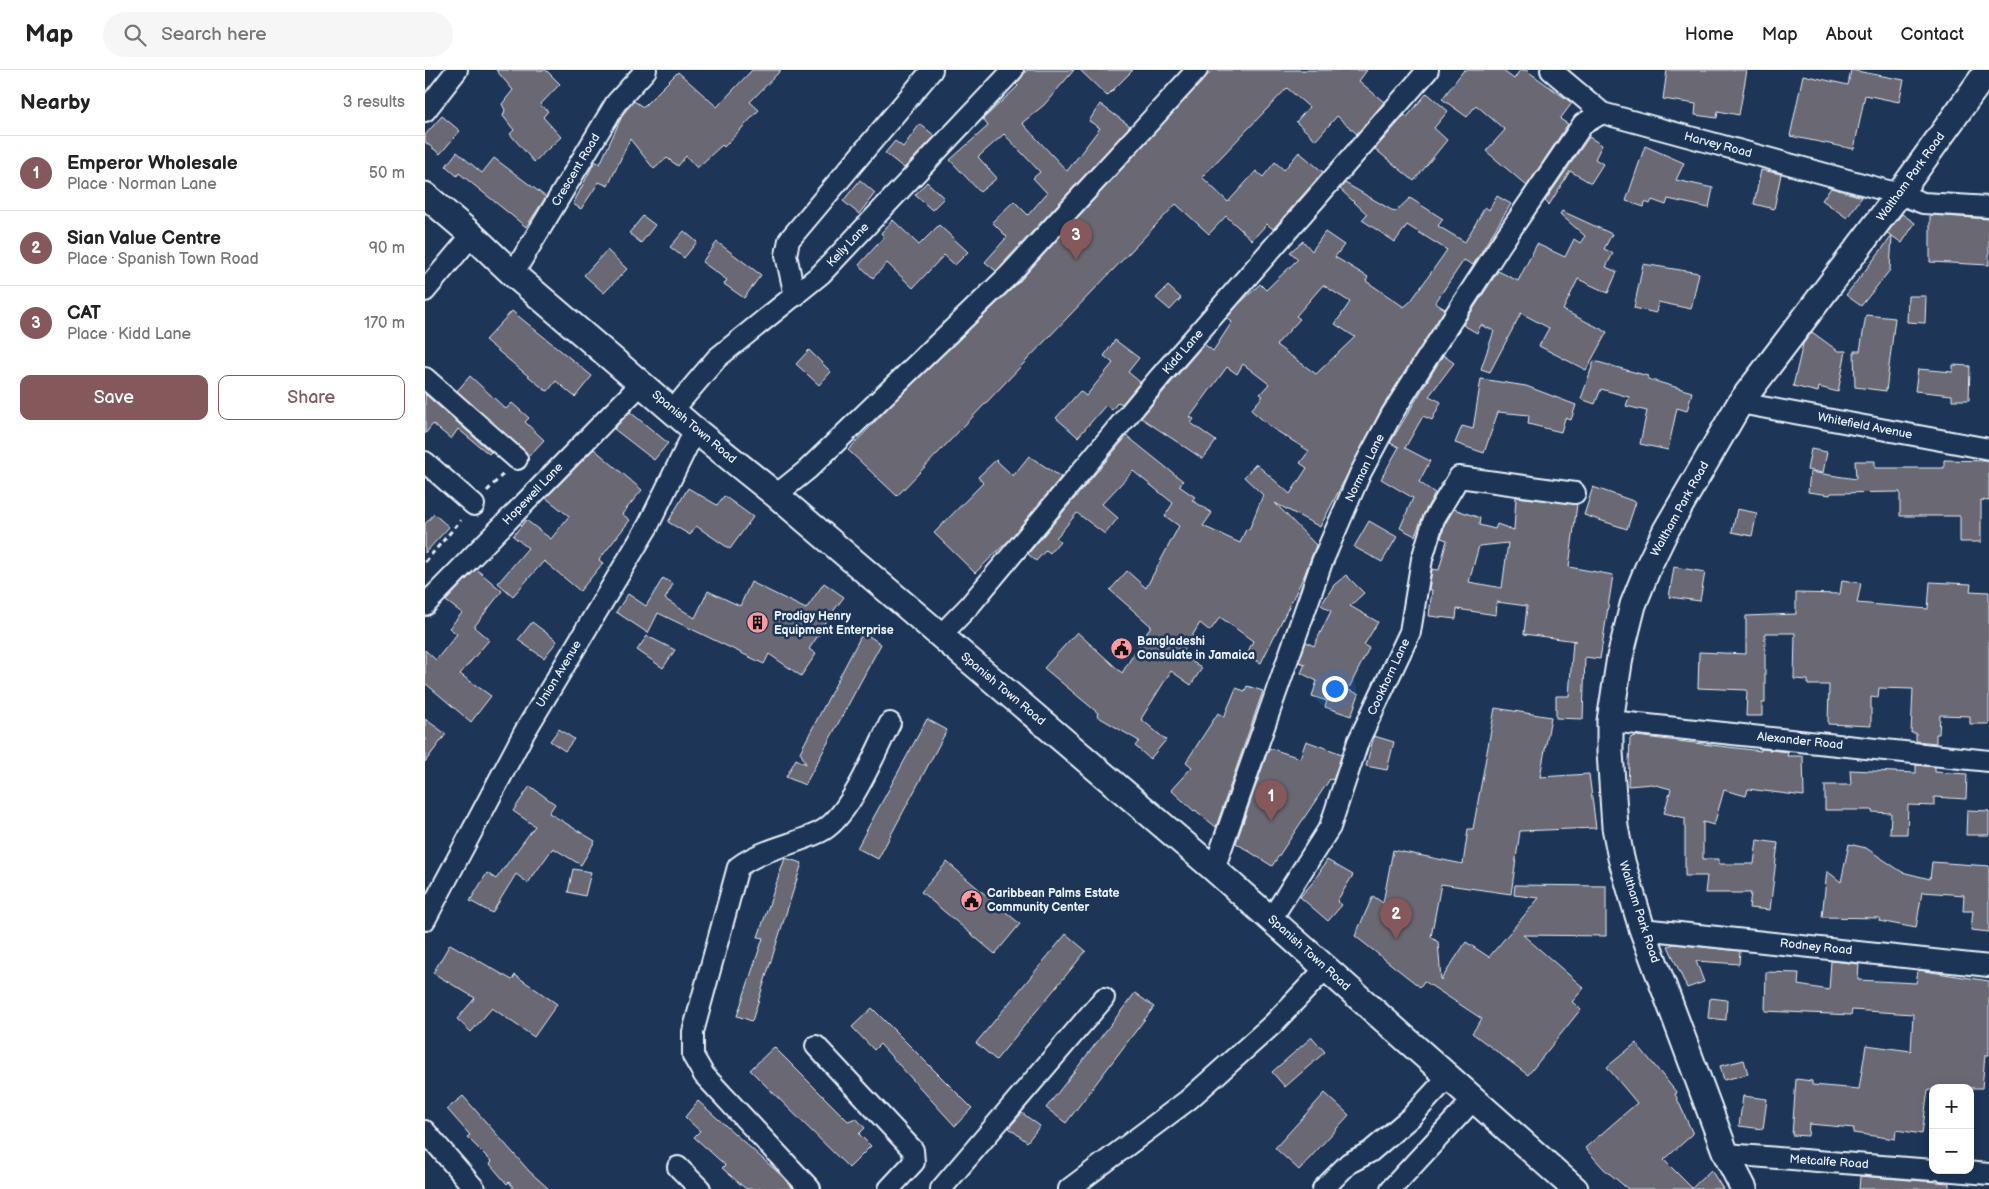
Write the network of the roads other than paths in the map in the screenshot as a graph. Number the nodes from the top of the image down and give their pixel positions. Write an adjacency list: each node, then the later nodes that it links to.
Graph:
1 (457, 70): 9 (street)
2 (646, 70): 15 (street, Crescent Road)
3 (932, 70): 17 (street)
4 (1013, 70): 17 (street, Kelly Lane)
5 (1197, 70): 27 (street)
6 (1428, 70): 30 (street, Kidd Lane)
7 (1551, 70): 10 (street, Harvey Road)
8 (1988, 70): 11 (main road, Waltham Park Road)
9 (425, 111)
10 (1602, 113): 11 (street, Harvey Road); 34 (street, Norman Lane)
11 (1899, 194): 13 (street, Harvey Road); 20 (main road, Waltham Park Road)
12 (425, 195): 14 (main road, Spanish Town Road)
13 (1989, 207)
14 (472, 235): 15 (main road, Spanish Town Road); 16 (street)
15 (513, 274): 19 (main road, Spanish Town Road)
16 (425, 291)
17 (795, 296): 21 (street, Kelly Lane)
18 (425, 378): 24 (street)
19 (642, 384): 21 (main road, Spanish Town Road); 29 (street, Hopewell Lane)
20 (1740, 403): 23 (street, Whitefield Avenue); 31 (main road, Waltham Park Road)
21 (673, 410): 22 (main road, Spanish Town Road)
22 (695, 430): 27 (main road, Spanish Town Road); 36 (street, Union Avenue)
23 (1989, 449)
24 (517, 458)
25 (425, 462): 28 (street)
26 (1575, 493): 35 (street, Cookhorn Lane)
27 (776, 495): 30 (main road, Spanish Town Road)
28 (474, 505)
29 (425, 605)
30 (940, 636): 34 (main road, Spanish Town Road)
31 (1610, 721): 33 (street, Alexander Road); 37 (main road, Waltham Park Road)
32 (890, 723): 53 (street)
33 (1989, 761)
34 (1214, 869): 35 (main road, Spanish Town Road)
35 (1271, 919): 39 (main road, Spanish Town Road)
36 (425, 920)
37 (1642, 928): 38 (street, Rodney Road); 45 (main road, Waltham Park Road)
38 (1989, 966)
39 (1325, 968): 42 (main road, Spanish Town Road); 56 (street)
40 (1104, 998): 55 (street)
41 (816, 1046): 54 (street)
42 (1448, 1077): 43 (main road, Spanish Town Road); 57 (street)
43 (1473, 1099): 50 (main road, Spanish Town Road); 58 (street)
44 (425, 1131): 51 (street)
45 (1725, 1154): 47 (street, Metcalfe Road); 59 (main road, Waltham Park Road)
46 (678, 1167): 52 (street)
47 (1929, 1170)
48 (1974, 1173): 49 (street)
49 (1989, 1174)
50 (1570, 1188)
51 (475, 1189)
52 (700, 1189)
53 (811, 1189)
54 (889, 1189)
55 (941, 1189)
56 (1069, 1189)
57 (1323, 1189)
58 (1391, 1189)
59 (1744, 1189)

